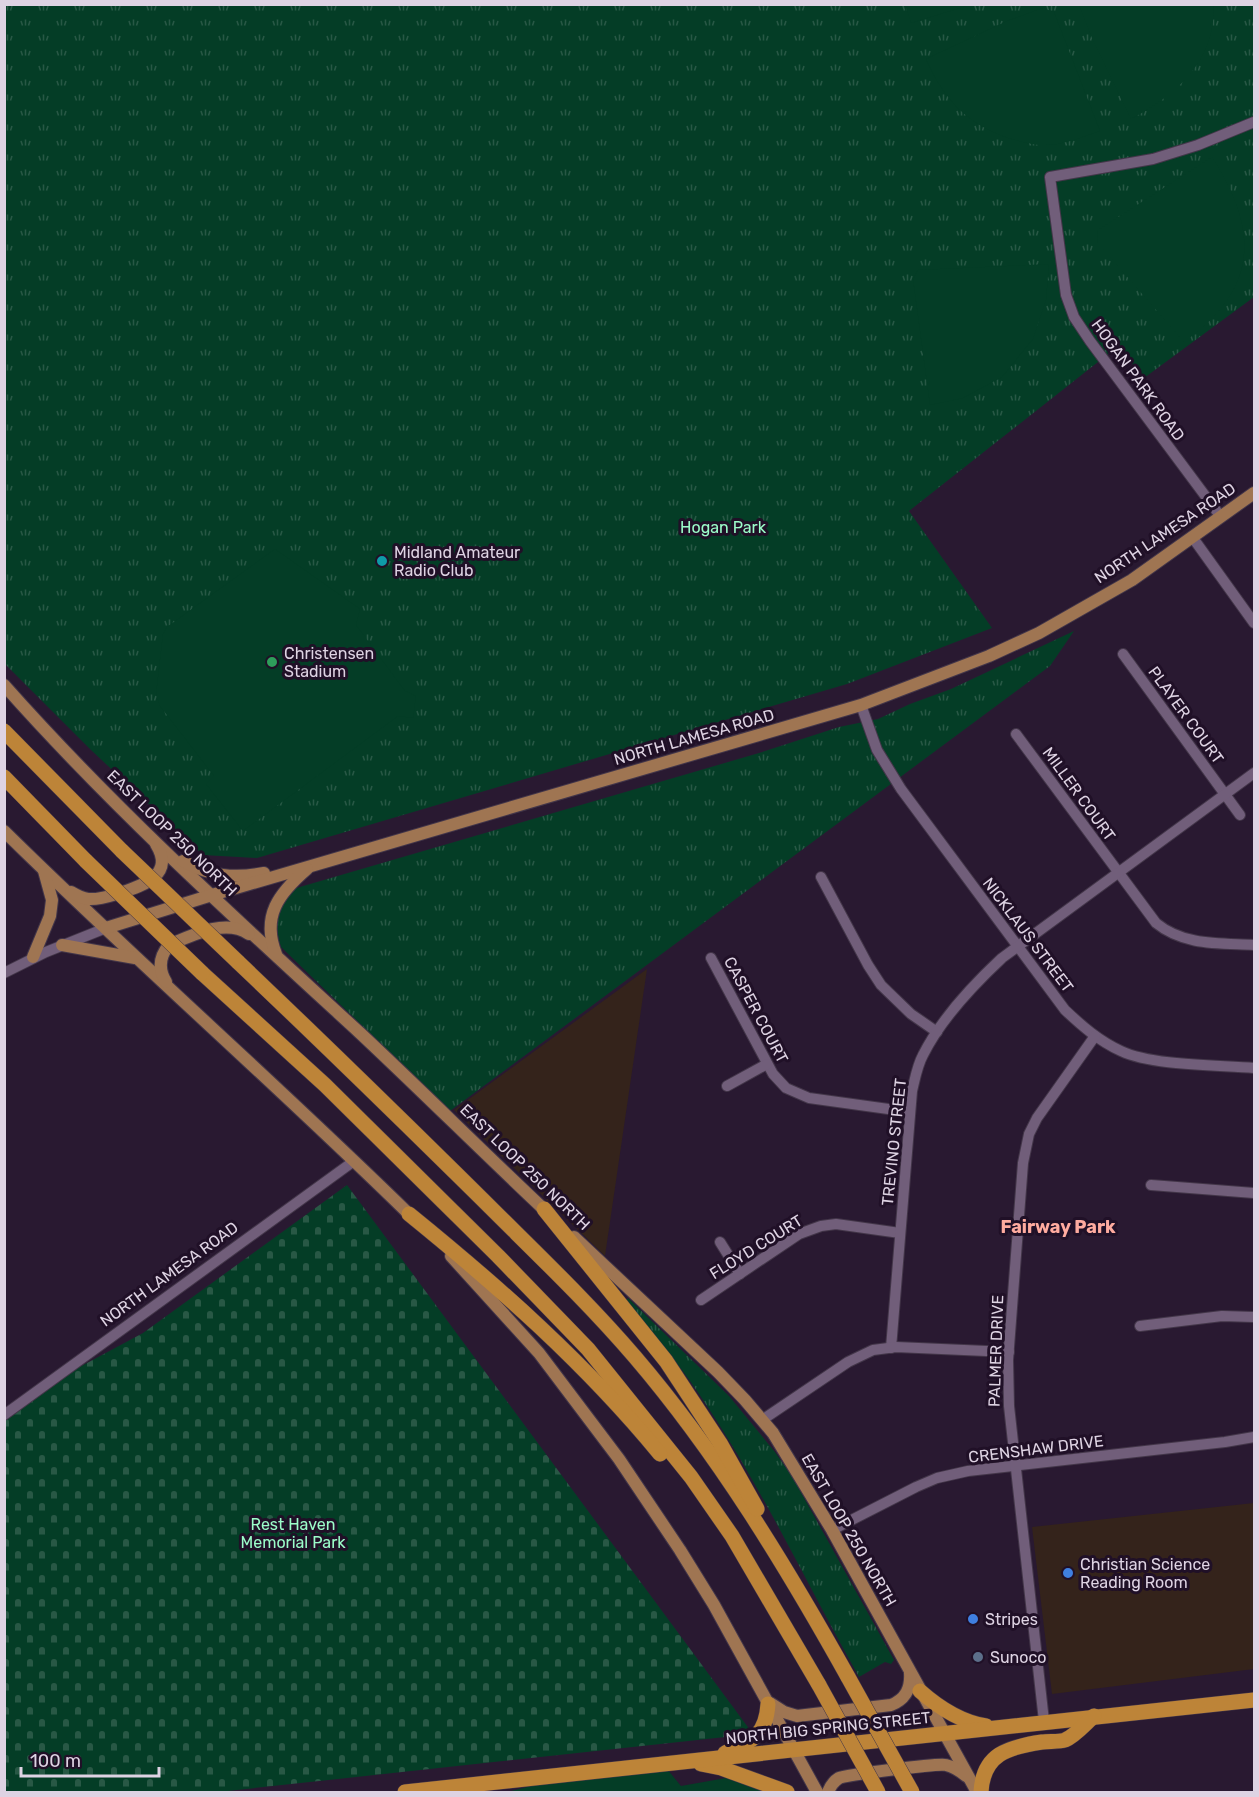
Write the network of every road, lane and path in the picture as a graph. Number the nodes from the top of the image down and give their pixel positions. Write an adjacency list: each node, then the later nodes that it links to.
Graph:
1 (1254, 122): 3 (street, HOGAN PARK ROAD)
2 (1254, 493): 3 (main road, NORTH LAMESA ROAD)
3 (1221, 517): 4 (main road, NORTH LAMESA ROAD)
4 (1192, 538): 5 (street); 8 (main road, NORTH LAMESA ROAD)
5 (1254, 622)
6 (1123, 654): 13 (street, PLAYER COURT)
7 (4, 685): 15 (main road, EAST LOOP 250 NORTH)
8 (861, 705): 18 (main road, NORTH LAMESA ROAD); 27 (street, NICKLAUS STREET)
9 (4, 731): 59 (highway, bridge)
10 (1016, 734): 20 (street, MILLER COURT)
11 (1254, 773): 13 (street, TREVINO STREET)
12 (4, 777): 58 (highway, bridge)
13 (1225, 794): 14 (street, PLAYER COURT); 20 (street, TREVINO STREET)
14 (1240, 815)
15 (139, 824): 17 (main road, EAST LOOP 250 NORTH); 22 (main road)
16 (4, 831): 19 (main road)
17 (164, 849): 18 (main road); 23 (main road, EAST LOOP 250 NORTH)
18 (310, 866): 23 (main road, NORTH LAMESA ROAD); 30 (main road)
19 (44, 869): 22 (main road); 28 (main road)
20 (1119, 873): 26 (street, MILLER COURT); 27 (street, TREVINO STREET)
21 (821, 877): 34 (street)
22 (58, 883): 24 (main road)
23 (212, 895): 24 (main road, NORTH LAMESA ROAD); 30 (main road, EAST LOOP 250 NORTH)
24 (106, 928): 25 (street); 29 (main road)
25 (62, 945): 28 (street); 29 (main road)
26 (1254, 945)
27 (1017, 947): 34 (street, TREVINO STREET); 35 (street, NICKLAUS STREET)
28 (33, 957): 32 (street)
29 (136, 958): 33 (main road)
30 (278, 958): 33 (main road); 43 (main road, EAST LOOP 250 NORTH)
31 (711, 958): 36 (street, CASPER COURT)
32 (4, 973)
33 (169, 987): 40 (main road)
34 (937, 1032): 39 (street, TREVINO STREET)
35 (1095, 1036): 37 (street, NICKLAUS STREET); 52 (street, PALMER DRIVE)
36 (767, 1064): 38 (street); 39 (street, CASPER COURT)
37 (1254, 1068)
38 (727, 1086)
39 (910, 1112): 45 (street, TREVINO STREET)
40 (354, 1161): 44 (main road); 53 (street, NORTH LAMESA ROAD)
41 (1151, 1185): 42 (street)
42 (1254, 1193)
43 (544, 1209): 54 (main road, EAST LOOP 250 NORTH); 59 (highway)
44 (409, 1214): 58 (highway); 63 (main road)
45 (900, 1233): 47 (street, FLOYD COURT); 51 (street, TREVINO STREET)
46 (720, 1242): 47 (street)
47 (740, 1274): 48 (street, FLOYD COURT)
48 (701, 1300)
49 (1254, 1317): 50 (street)
50 (1140, 1326)
51 (891, 1348): 52 (street); 54 (street)
52 (1009, 1352): 56 (street, PALMER DRIVE)
53 (4, 1415)
54 (762, 1420): 57 (main road, EAST LOOP 250 NORTH)
55 (1254, 1437): 56 (street, CRENSHAW DRIVE)
56 (1016, 1466): 57 (street, CRENSHAW DRIVE); 65 (street, PALMER DRIVE)
57 (832, 1530): 60 (main road, EAST LOOP 250 NORTH)
58 (768, 1597): 76 (highway, bridge)
59 (804, 1599): 77 (highway, bridge)
60 (910, 1673): 61 (main road, EAST LOOP 250 NORTH); 63 (main road)
61 (920, 1691): 66 (highway); 67 (main road, EAST LOOP 250 NORTH)
62 (1254, 1700): 64 (highway, NORTH BIG SPRING STREET)
63 (766, 1701): 68 (main road); 69 (highway)
64 (1095, 1716): 65 (highway, NORTH BIG SPRING STREET); 71 (highway)
65 (1044, 1721): 66 (highway, NORTH BIG SPRING STREET)
66 (995, 1727): 67 (highway, NORTH BIG SPRING STREET)
67 (944, 1733): 68 (highway, NORTH BIG SPRING STREET); 71 (main road, EAST LOOP 250 NORTH)
68 (793, 1749): 69 (highway, NORTH BIG SPRING STREET); 74 (main road)
69 (712, 1758): 70 (highway, NORTH BIG SPRING STREET)
70 (690, 1761): 72 (highway, NORTH BIG SPRING STREET); 73 (highway)
71 (977, 1789): 75 (main road)
72 (405, 1792)
73 (787, 1792)
74 (817, 1792)
75 (828, 1792)
76 (878, 1792)
77 (912, 1792)

